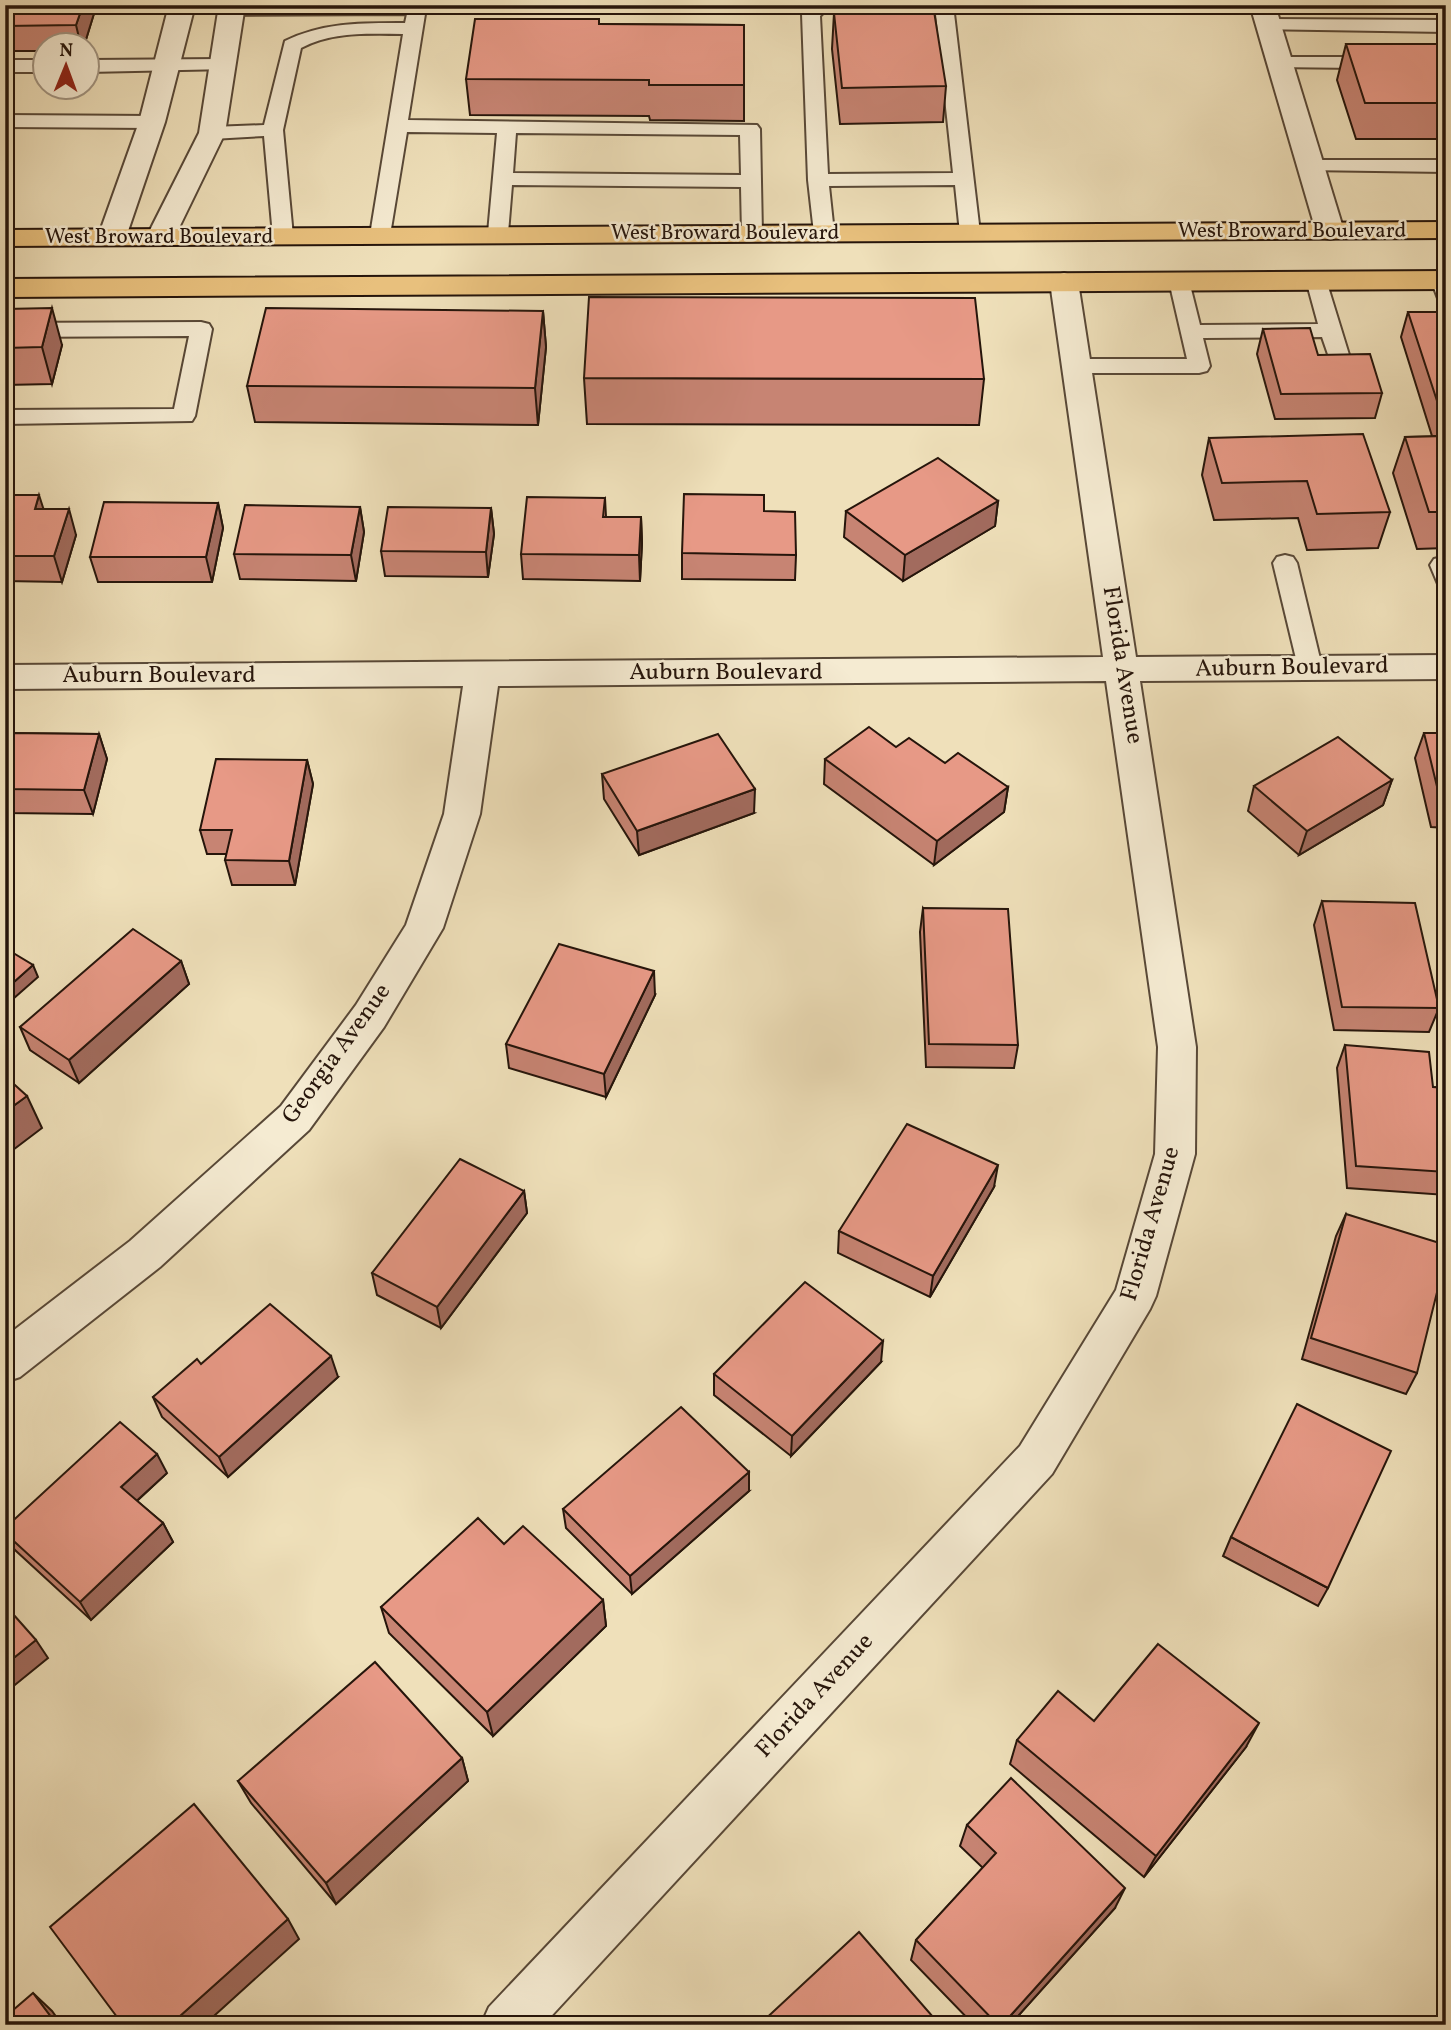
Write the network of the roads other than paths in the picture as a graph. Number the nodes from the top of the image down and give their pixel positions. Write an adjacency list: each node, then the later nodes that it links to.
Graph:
1 (182, 5): 10 (street)
2 (822, 5): 25 (lane)
3 (944, 5): 23 (lane)
4 (231, 8): 7 (lane); 12 (street)
5 (1265, 15): 6 (lane); 8 (street)
6 (1446, 26)
7 (413, 29): 17 (lane); 19 (lane)
8 (1279, 63): 9 (lane); 21 (street)
9 (1446, 63)
10 (167, 64): 11 (lane); 12 (lane); 16 (street)
11 (102, 65)
12 (222, 65): 20 (street)
13 (5, 66): 14 (lane)
14 (32, 66)
15 (5, 121): 16 (lane)
16 (152, 122): 37 (street)
17 (398, 126): 18 (lane); 34 (lane)
18 (507, 126): 24 (lane); 26 (lane)
19 (273, 130): 20 (lane); 36 (lane)
20 (212, 133): 35 (street)
21 (1311, 166): 22 (lane); 28 (street)
22 (1446, 166)
23 (963, 178): 25 (lane); 32 (lane)
24 (502, 179): 26 (lane); 29 (lane)
25 (818, 180): 31 (lane)
26 (751, 181): 33 (lane)
27 (1446, 230): 28 (main road, West Broward Boulevard)
28 (1330, 231): 32 (main road, West Broward Boulevard)
29 (498, 233): 33 (main road, West Broward Boulevard); 34 (main road, West Broward Boulevard)
30 (794, 233): 31 (main road, West Broward Boulevard); 33 (main road, West Broward Boulevard); 43 (main road)
31 (824, 233): 32 (main road, West Broward Boulevard)
32 (970, 233)
33 (752, 234)
34 (380, 235): 36 (main road, West Broward Boulevard)
35 (162, 236): 36 (main road, West Broward Boulevard); 37 (main road, West Broward Boulevard); 44 (main road)
36 (283, 236)
37 (112, 237): 38 (main road, West Broward Boulevard)
38 (5, 238)
39 (1316, 280): 40 (main road, West Broward Boulevard); 42 (main road, West Broward Boulevard); 46 (lane)
40 (1179, 281): 41 (main road, West Broward Boulevard); 47 (lane)
41 (1064, 282): 43 (main road, West Broward Boulevard); 49 (street, Florida Avenue)
42 (1444, 285)
43 (350, 286): 44 (main road, West Broward Boulevard)
44 (16, 288)
45 (5, 330): 50 (lane)
46 (1331, 330): 47 (lane); 48 (lane)
47 (1191, 332): 49 (lane)
48 (1339, 358)
49 (1076, 366): 54 (street, Florida Avenue)
50 (5, 417)
51 (1285, 563): 52 (lane)
52 (1310, 667): 53 (street, Auburn Boulevard); 54 (street, Auburn Boulevard)
53 (1446, 667)
54 (1123, 671): 55 (street, Auburn Boulevard); 58 (street, Florida Avenue)
55 (482, 675): 56 (street, Auburn Boulevard); 57 (street, Georgia Avenue)
56 (5, 677)
57 (5, 1363)
58 (507, 2025)

